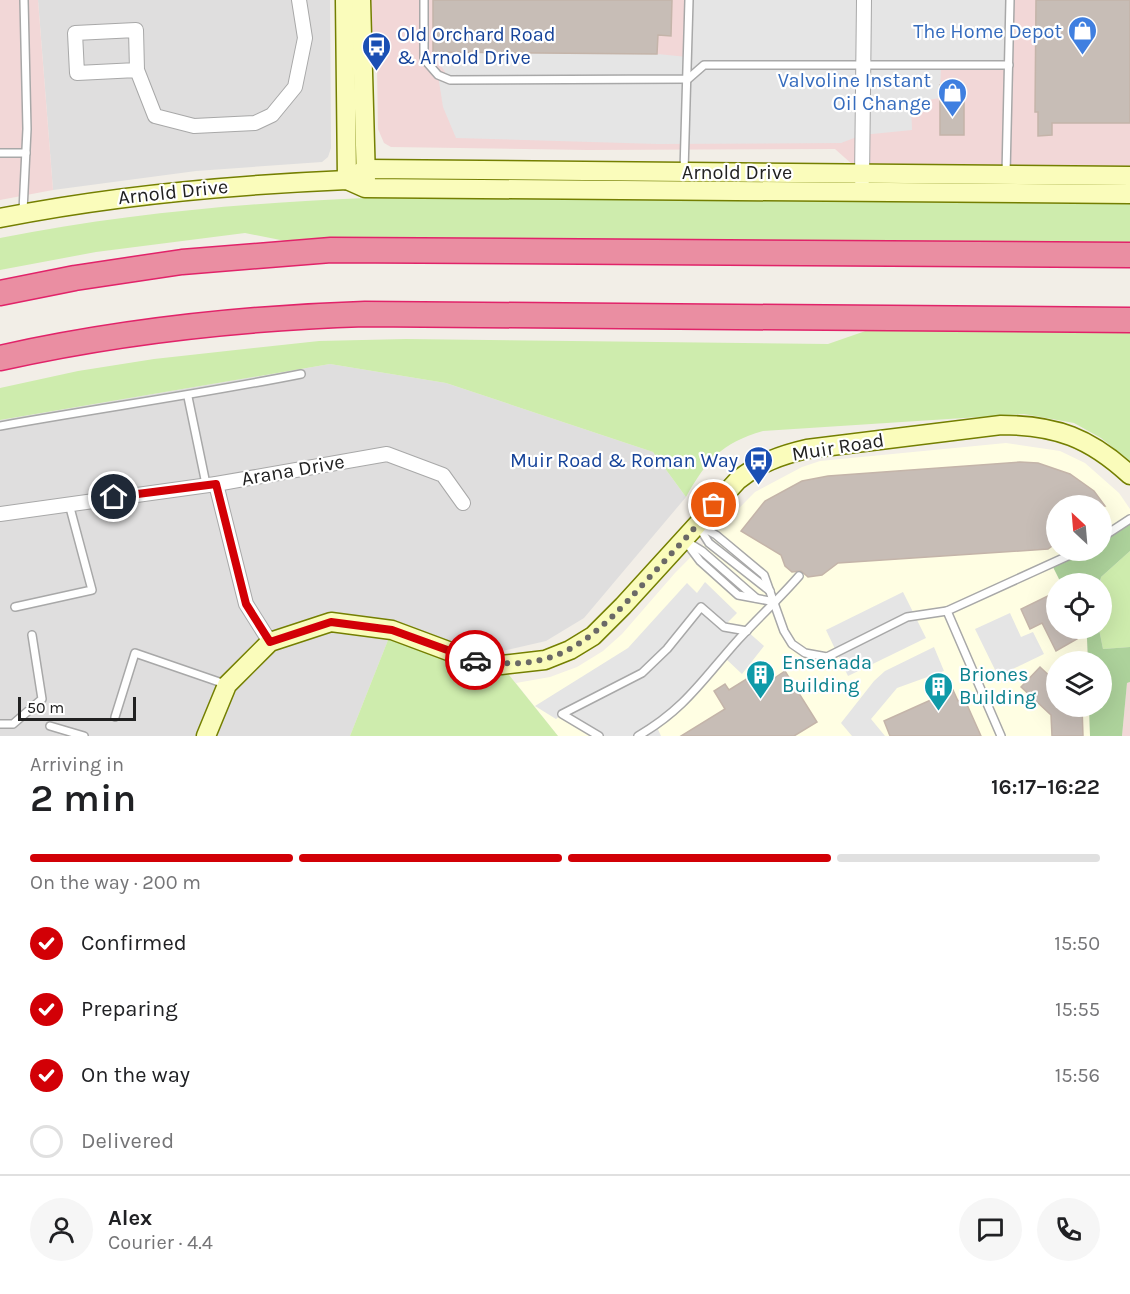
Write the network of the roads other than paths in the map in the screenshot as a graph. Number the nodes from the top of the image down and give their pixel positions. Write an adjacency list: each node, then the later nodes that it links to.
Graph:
1 (24, 0): 14 (lane)
2 (299, 0): 11 (street)
3 (345, 0): 20 (street)
4 (361, 0): 19 (street)
5 (424, 0): 12 (lane)
6 (689, 0): 12 (lane)
7 (864, 0): 9 (street)
8 (1010, 0): 10 (lane)
9 (863, 65): 10 (lane); 12 (lane); 16 (street)
10 (1009, 65): 17 (lane)
11 (138, 70): 11 (street)
12 (688, 79): 15 (lane)
13 (0, 153): 14 (lane)
14 (26, 153): 23 (lane)
15 (684, 172): 16 (street, Arnold Drive); 19 (street, Arnold Drive)
16 (862, 173): 17 (street, Arnold Drive); 21 (street)
17 (1006, 175): 18 (street, Arnold Drive)
18 (1130, 176)
19 (365, 179): 20 (street, Arnold Drive); 21 (street, Arnold Drive)
20 (347, 180): 23 (street, Arnold Drive)
21 (862, 192): 22 (street, Arnold Drive)
22 (1130, 194)
23 (22, 214): 24 (street, Arnold Drive)
24 (0, 218)
25 (1130, 255): 26 (highway)
26 (0, 293)
27 (1130, 320): 28 (highway)
28 (0, 358)
29 (301, 374): 30 (lane)
30 (188, 397): 31 (lane); 33 (lane)
31 (0, 426)
32 (1130, 475): 38 (street, Muir Road)
33 (211, 484): 34 (street, Arana Drive); 35 (street, Arana Drive); 48 (street)
34 (463, 502)
35 (69, 504): 36 (street, Arana Drive); 44 (lane)
36 (0, 514)
37 (1130, 519): 39 (lane)
38 (698, 524): 40 (street, Muir Road); 43 (lane)
39 (1112, 531)
40 (684, 540): 43 (lane); 48 (street, Muir Road)
41 (1052, 561): 45 (lane)
42 (800, 576): 43 (lane)
43 (776, 602): 45 (lane); 46 (lane)
44 (15, 607)
45 (946, 612): 57 (lane)
46 (747, 631): 55 (lane); 56 (lane)
47 (33, 635): 51 (lane)
48 (270, 642): 49 (street, Muir Road)
49 (227, 685): 50 (lane); 54 (street, Muir Road)
50 (115, 717)
51 (0, 724)
52 (50, 726): 53 (lane)
53 (84, 736)
54 (206, 736)
55 (599, 736)
56 (638, 736)
57 (1001, 736)

